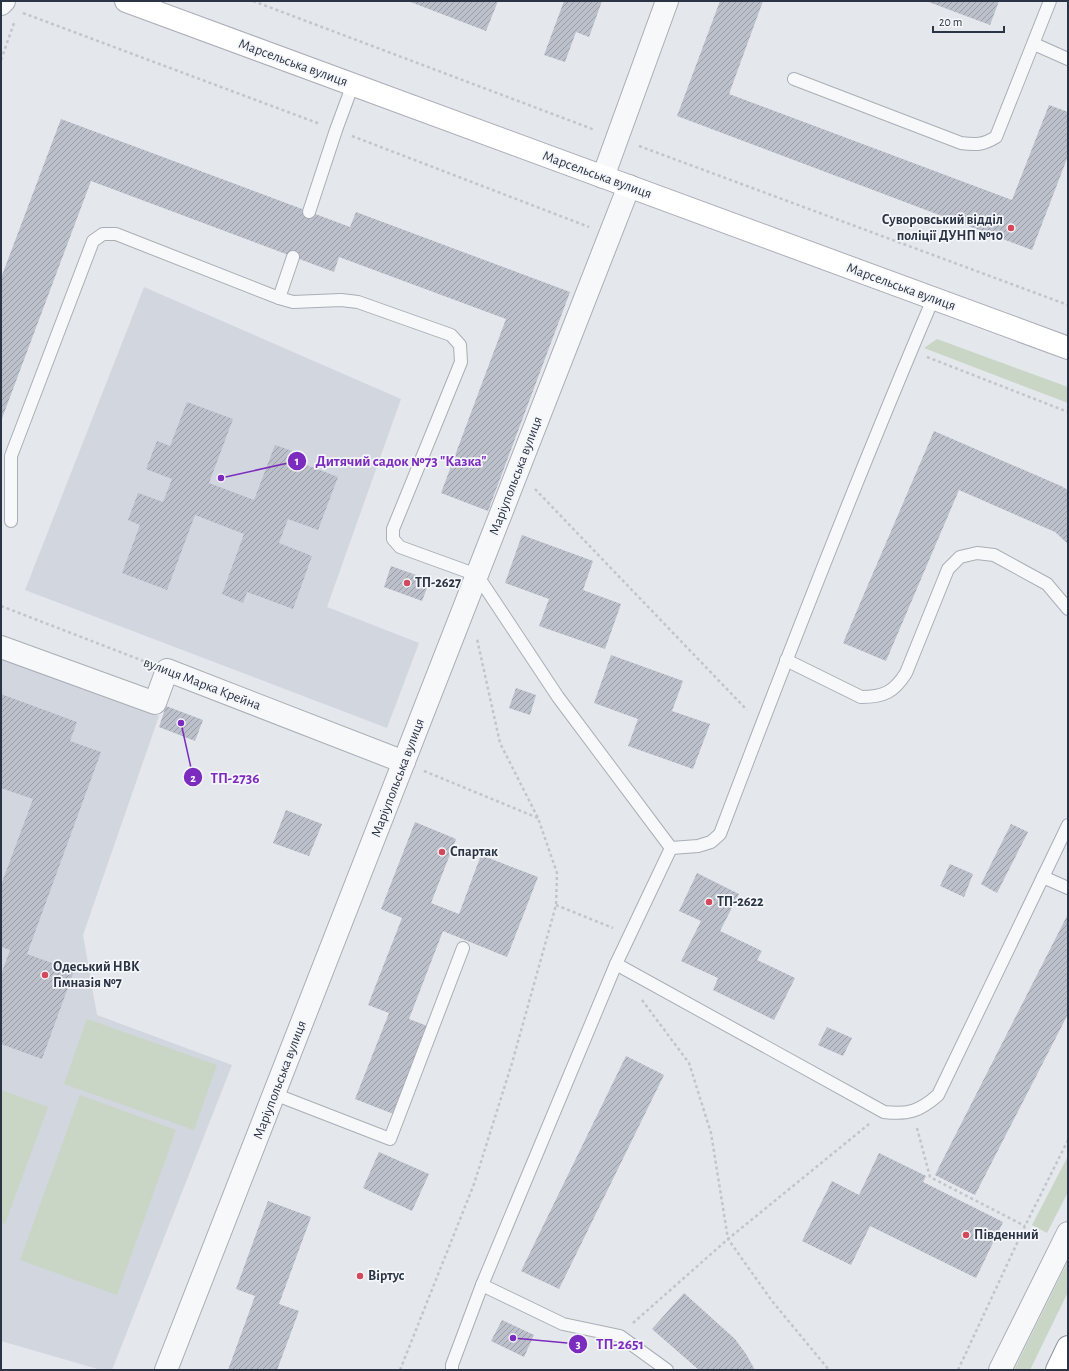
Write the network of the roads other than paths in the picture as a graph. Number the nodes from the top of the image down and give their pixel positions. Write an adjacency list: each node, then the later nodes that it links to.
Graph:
1 (126, 1): 7 (main road, Марсельська вулиця)
2 (667, 1): 8 (street)
3 (1050, 1): 4 (lane)
4 (1034, 44): 5 (lane); 6 (lane)
5 (1068, 59)
6 (794, 78)
7 (353, 84): 8 (main road, Марсельська вулиця); 10 (lane)
8 (603, 176): 9 (main road, Марсельська вулиця)
9 (629, 186): 13 (main road, Марсельська вулиця); 16 (street, Маріупольська вулиця)
10 (309, 212)
11 (293, 257): 12 (lane)
12 (279, 298): 15 (lane); 16 (lane)
13 (933, 299): 14 (main road, Марсельська вулиця); 19 (lane)
14 (1068, 348)
15 (11, 521)
16 (477, 575): 20 (street, Маріупольська вулиця); 22 (lane)
17 (1068, 609): 19 (lane)
18 (1, 647): 20 (street, вулиця Марка Крейна)
19 (786, 660): 22 (lane)
20 (404, 762): 27 (street, Маріупольська вулиця)
21 (1068, 825): 23 (lane)
22 (671, 848): 26 (lane)
23 (1043, 877): 24 (lane); 26 (lane)
24 (1068, 888)
25 (463, 948): 27 (lane)
26 (616, 964): 29 (lane)
27 (274, 1094): 31 (street, Маріупольська вулиця)
28 (1068, 1232): 34 (street)
29 (482, 1285): 32 (lane); 33 (lane)
30 (1068, 1347): 35 (main road)
31 (166, 1370)
32 (452, 1370)
33 (667, 1370)
34 (1000, 1370)
35 (1057, 1370)

